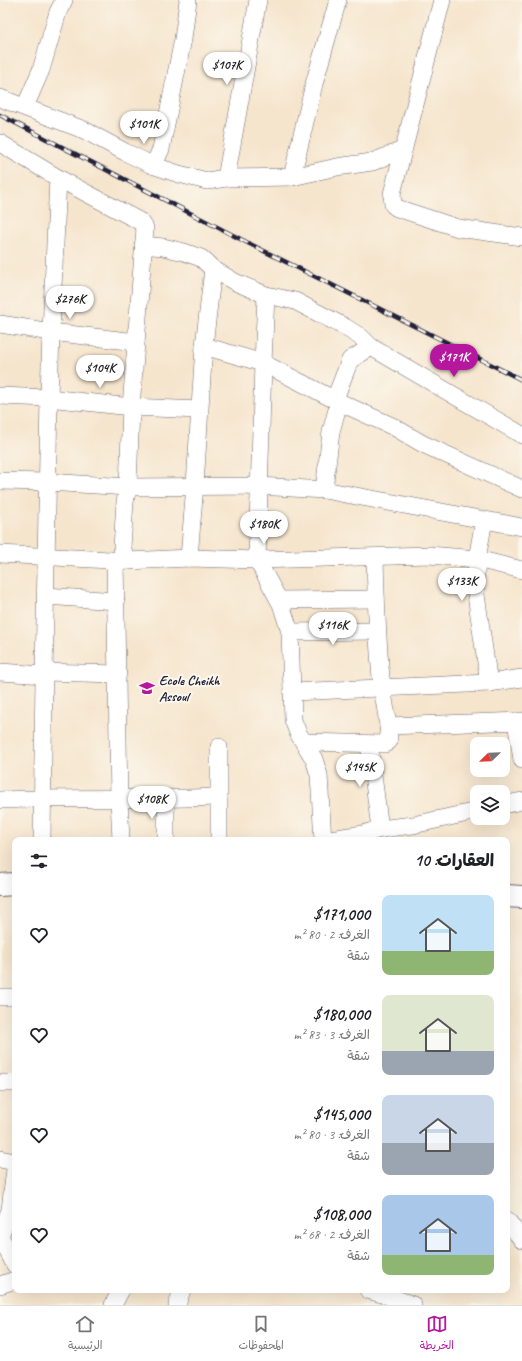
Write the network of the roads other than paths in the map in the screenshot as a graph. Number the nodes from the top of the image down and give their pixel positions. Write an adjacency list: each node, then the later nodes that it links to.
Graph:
1 (64, 0): 7 (street)
2 (188, 0): 10 (street)
3 (258, 0): 13 (street)
4 (338, 0): 11 (street)
5 (442, 0): 9 (street)
6 (0, 98): 7 (street)
7 (24, 107): 10 (street)
8 (0, 143): 12 (street)
9 (403, 150): 11 (street); 14 (street)
10 (152, 165): 13 (street)
11 (292, 177): 13 (street)
12 (58, 178): 15 (street); 19 (street)
13 (226, 178)
14 (522, 237)
15 (143, 244): 16 (street); 20 (street)
16 (213, 269): 17 (street); 21 (street)
17 (266, 295): 22 (street); 23 (street)
18 (0, 324): 19 (street)
19 (51, 332): 20 (street); 25 (street)
20 (136, 342): 27 (street)
21 (204, 346): 23 (street); 28 (street)
22 (371, 347): 26 (street); 29 (street)
23 (263, 363): 26 (street); 33 (street)
24 (0, 396): 25 (street)
25 (49, 398): 27 (street); 31 (street)
26 (339, 402): 35 (street); 36 (street)
27 (131, 407): 28 (street); 34 (street)
28 (199, 410): 32 (street)
29 (522, 435)
30 (0, 481): 31 (street)
31 (47, 482): 34 (street); 40 (street)
32 (195, 485): 33 (street); 34 (street); 42 (street)
33 (259, 486): 36 (street); 45 (street)
34 (128, 487): 44 (street)
35 (522, 489)
36 (324, 490): 37 (street)
37 (484, 520): 38 (street); 43 (street)
38 (522, 527)
39 (0, 554): 40 (street)
40 (46, 556): 44 (street); 47 (street)
41 (375, 557): 43 (street); 45 (street); 48 (street)
42 (189, 558): 44 (street); 45 (street)
43 (477, 559): 46 (street); 57 (street)
44 (122, 560): 50 (street)
45 (257, 560): 49 (street)
46 (522, 570)
47 (46, 596): 50 (street); 54 (street)
48 (376, 599): 49 (street); 51 (street)
49 (279, 600): 52 (street)
50 (116, 601): 55 (street)
51 (376, 631): 52 (street); 58 (street)
52 (290, 632): 59 (street)
53 (0, 672): 54 (street)
54 (44, 673): 55 (street); 67 (street)
55 (118, 674): 70 (street)
56 (522, 678): 57 (street)
57 (489, 683): 58 (street)
58 (382, 687): 59 (street); 61 (street)
59 (292, 692): 62 (street)
60 (519, 721): 61 (street); 65 (street)
61 (388, 726): 63 (street)
62 (304, 742): 63 (street); 79 (street)
63 (369, 744): 74 (street)
64 (219, 747): 66 (street)
65 (522, 760)
66 (219, 797): 68 (street); 78 (street)
67 (43, 798): 69 (street); 70 (street); 75 (street)
68 (166, 799): 70 (street); 77 (street)
69 (0, 800)
70 (119, 800): 76 (street)
71 (522, 801): 72 (street)
72 (510, 804)
73 (470, 813): 74 (street)
74 (380, 829): 80 (street)
75 (42, 837)
76 (122, 837)
77 (166, 837)
78 (219, 837)
79 (323, 837)
80 (343, 837)
81 (510, 882): 82 (main road)
82 (522, 883)
83 (12, 884): 84 (main road)
84 (0, 885)
85 (12, 896): 87 (main road)
86 (510, 896): 88 (main road)
87 (0, 897)
88 (522, 897)
89 (0, 997): 90 (street)
90 (12, 997)
91 (12, 1083): 92 (street)
92 (0, 1084)
93 (0, 1159): 94 (street)
94 (12, 1161)
95 (12, 1194): 98 (street)
96 (510, 1224): 97 (street)
97 (522, 1240)
98 (12, 1259)
99 (12, 1281): 100 (street)
100 (0, 1284)
101 (119, 1293): 105 (street)
102 (181, 1293): 106 (street)
103 (374, 1293): 104 (street)
104 (392, 1302): 107 (street)
105 (113, 1305)
106 (177, 1305)
107 (413, 1305)

